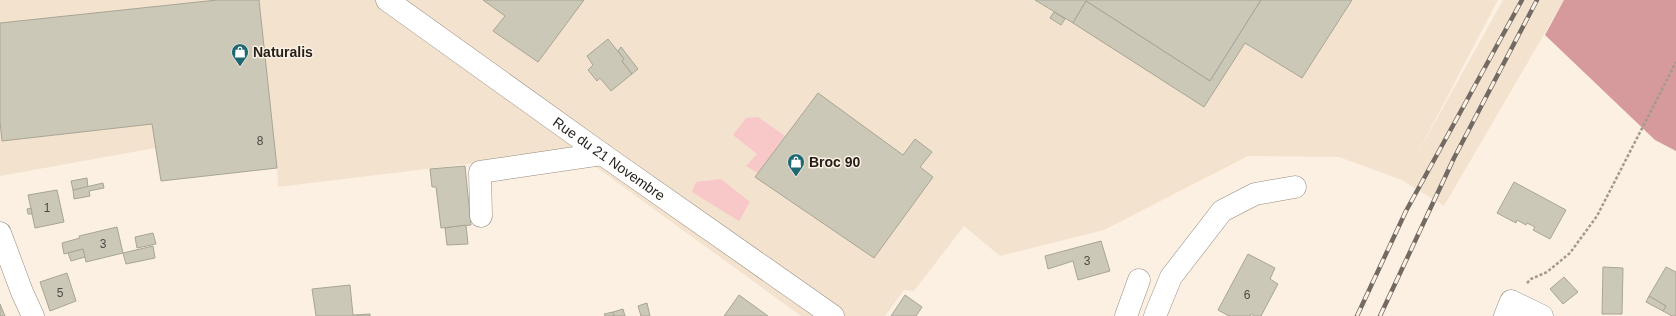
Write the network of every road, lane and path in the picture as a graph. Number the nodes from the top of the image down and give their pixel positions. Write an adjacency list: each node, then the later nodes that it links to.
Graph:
1 (387, 0): 3 (street, Rue du 21 Novembre)
2 (1676, 62): 8 (path)
3 (602, 154): 5 (street); 10 (street, Rue du 21 Novembre)
4 (1295, 187): 12 (street)
5 (481, 216)
6 (0, 233): 9 (street)
7 (1139, 280): 11 (street)
8 (1508, 308): 13 (street)
9 (33, 316)
10 (833, 316)
11 (1126, 316)
12 (1155, 316)
13 (1542, 316)

